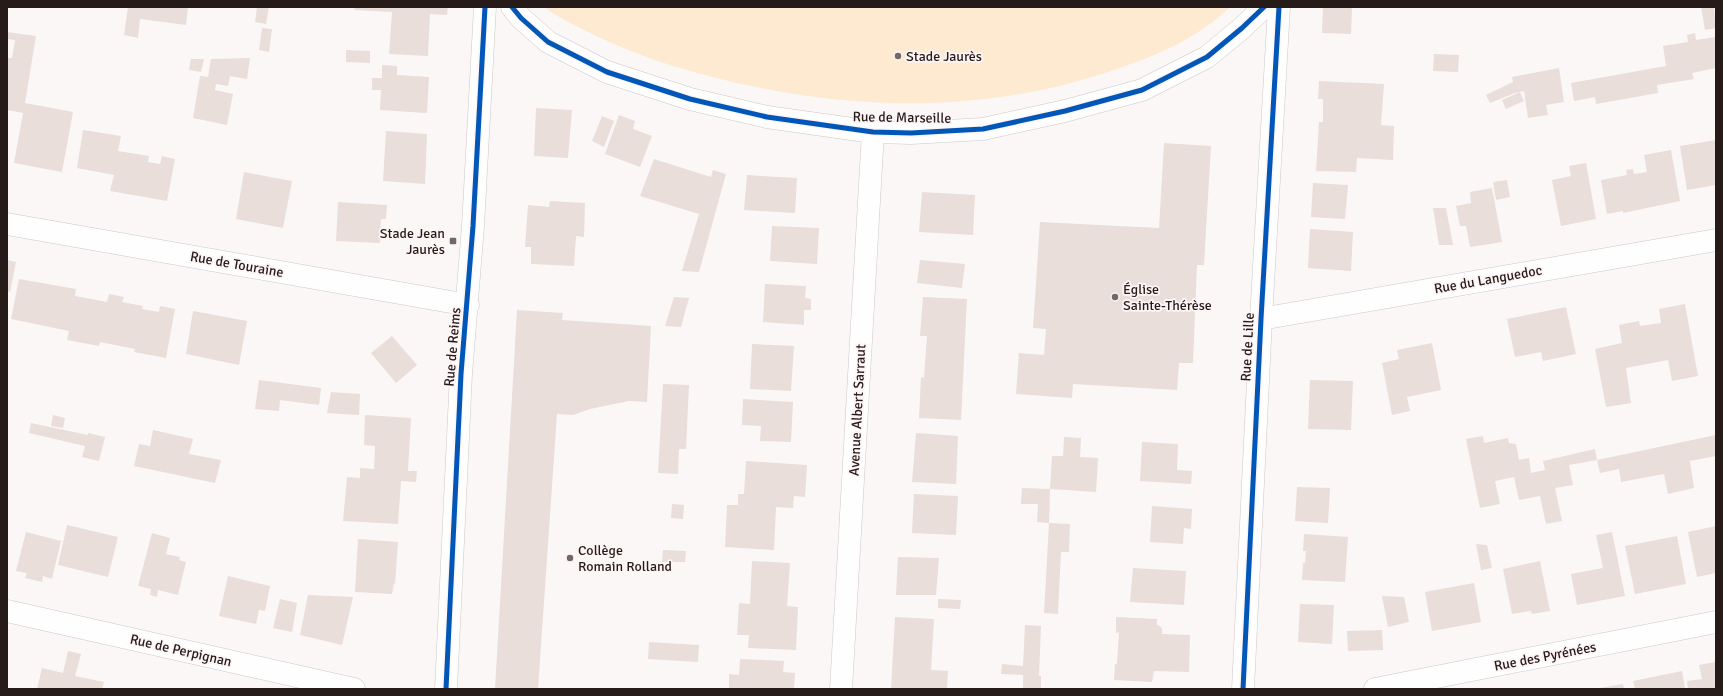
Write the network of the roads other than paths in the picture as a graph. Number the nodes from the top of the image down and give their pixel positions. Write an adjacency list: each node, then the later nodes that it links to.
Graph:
1 (485, 7): 8 (street, Rue de Reims)
2 (512, 7): 5 (street, Rue de Marseille)
3 (1264, 7): 5 (street, Rue de Marseille)
4 (1279, 7): 9 (street, Rue de Lille)
5 (873, 132): 14 (street, Avenue Albert Sarraut)
6 (7, 224): 8 (street, Rue de Touraine)
7 (1716, 240): 9 (street, Rue du Languedoc)
8 (468, 305): 13 (street, Rue de Reims)
9 (1261, 319): 15 (street, Rue de Lille)
10 (7, 611): 12 (street, Rue de Perpignan)
11 (1716, 622): 16 (street, Rue des Pyrénées)
12 (354, 689)
13 (446, 689)
14 (841, 689)
15 (1243, 689)
16 (1375, 689)

